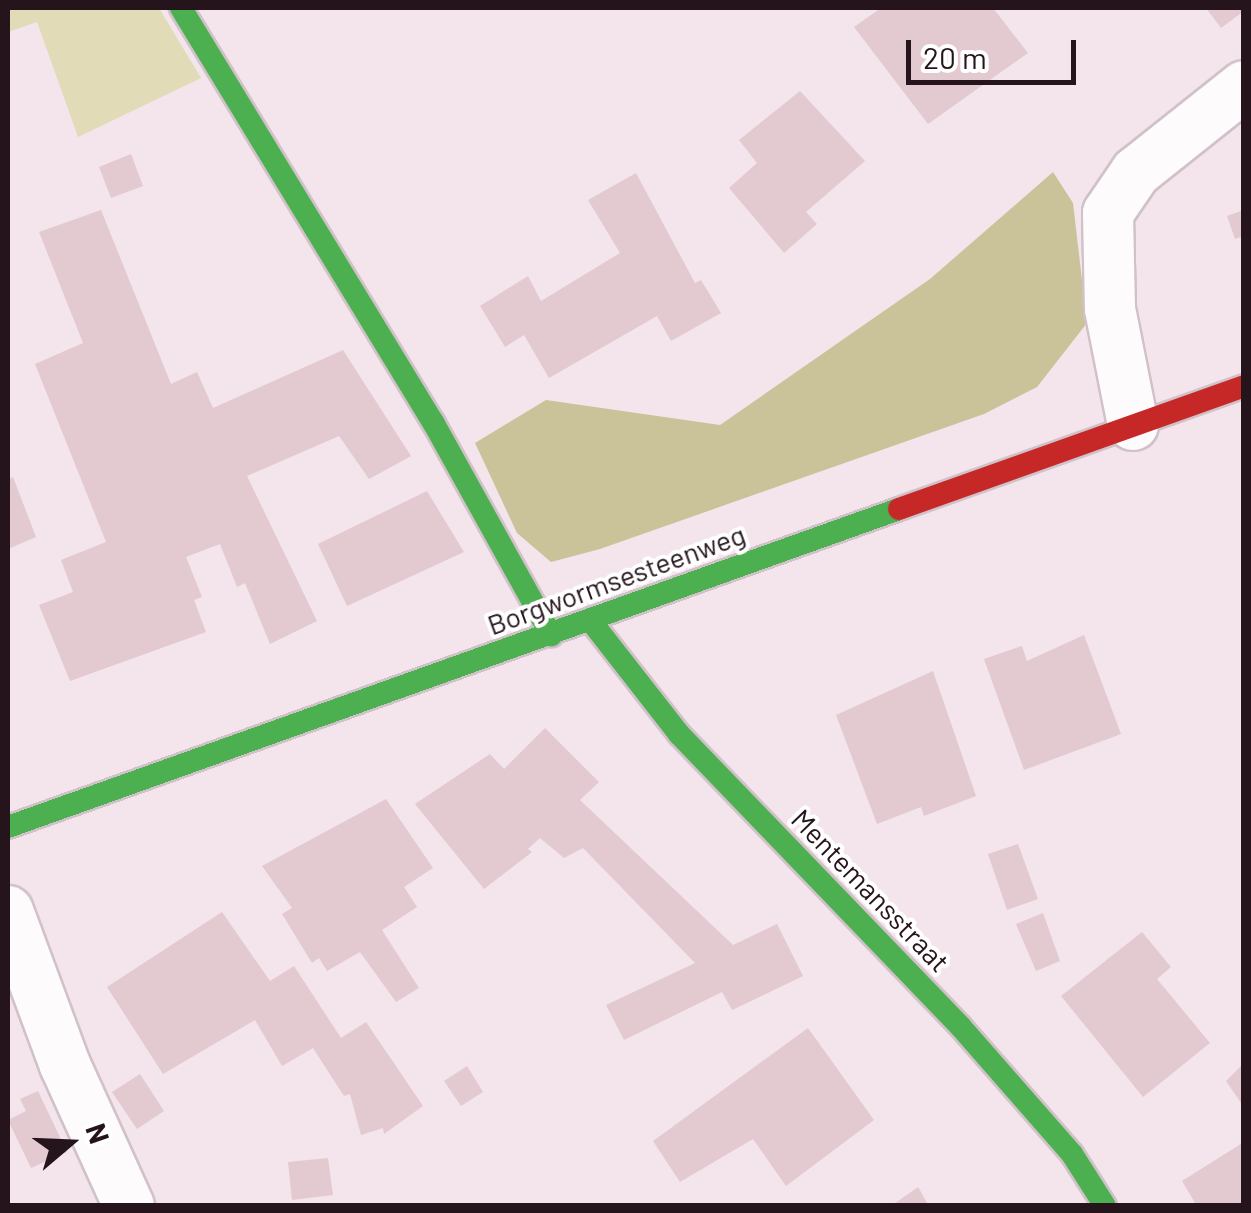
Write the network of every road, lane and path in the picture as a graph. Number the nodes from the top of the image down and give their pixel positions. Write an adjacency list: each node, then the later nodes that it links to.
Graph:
1 (181, 8): 6 (street)
2 (1244, 86): 4 (street)
3 (1244, 386): 4 (street, Borgwormsesteenweg)
4 (1133, 426): 5 (street, Borgwormsesteenweg)
5 (590, 620): 6 (street, Borgwormsesteenweg); 10 (street, Mentemansstraat)
6 (551, 634): 7 (street, Borgwormsesteenweg)
7 (8, 827)
8 (8, 911): 9 (street)
9 (129, 1206)
10 (1104, 1206)

